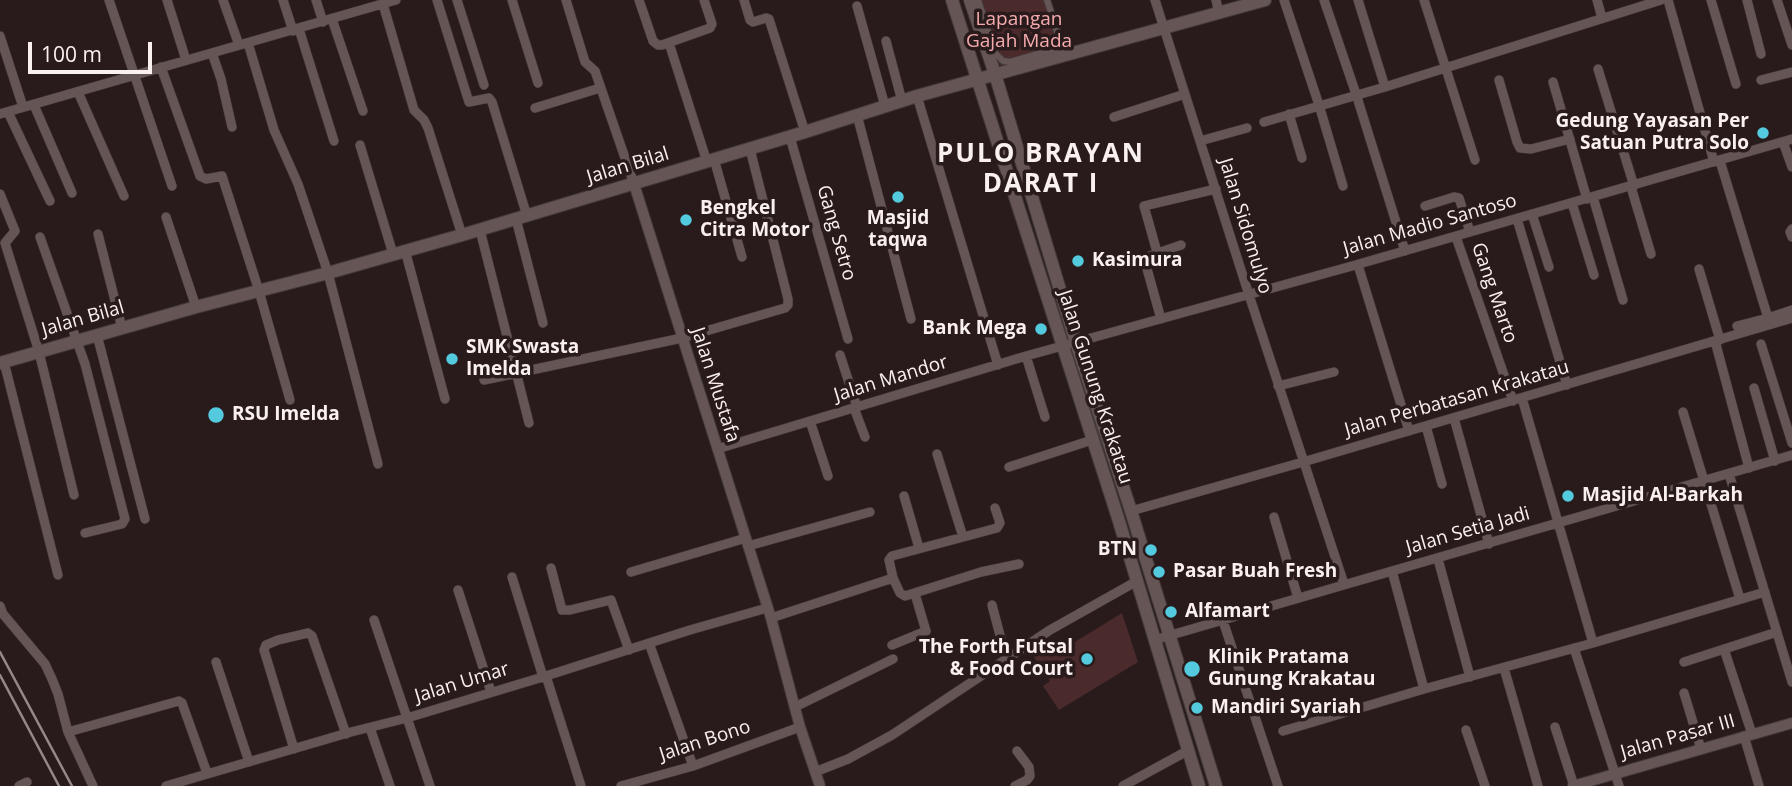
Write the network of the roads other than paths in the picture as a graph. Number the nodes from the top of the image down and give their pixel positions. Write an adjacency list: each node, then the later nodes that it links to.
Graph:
1 (109, 0): 51 (street)
2 (167, 0): 45 (street)
3 (223, 0): 40 (street)
4 (283, 0): 36 (street)
5 (316, 0): 34 (street)
6 (396, 0): 30 (street)
7 (437, 0): 106 (street)
8 (457, 0): 58 (street)
9 (512, 0): 56 (street)
10 (566, 0): 60 (street, Jalan Mustafa)
11 (639, 0): 39 (street)
12 (704, 0): 39 (street)
13 (744, 0): 79 (street)
14 (952, 0): 52 (main road, Jalan Gunung Krakatau)
15 (970, 0): 50 (main road, Jalan Gunung Krakatau)
16 (978, 0): 42 (street)
17 (1047, 0): 42 (street)
18 (1154, 0): 35 (street, Jalan Sidomulyo)
19 (1265, 0): 32 (main road, Jalan Bilal)
20 (1284, 0): 67 (street)
21 (1324, 0): 63 (street)
22 (1358, 0): 59 (street)
23 (1424, 0): 47 (street)
24 (1597, 0): 33 (street)
25 (1661, 0): 33 (street)
26 (1668, 0): 90 (street)
27 (1711, 0): 57 (street)
28 (1747, 0): 44 (street)
29 (1777, 0): 41 (street)
30 (378, 3): 34 (street); 112 (street)
31 (856, 6): 68 (street)
32 (1217, 6): 35 (main road, Jalan Bilal)
33 (1602, 18): 47 (street)
34 (328, 21): 36 (street); 71 (street)
35 (1165, 28): 42 (main road, Jalan Bilal); 62 (street, Jalan Sidomulyo)
36 (296, 30): 40 (street); 83 (street)
37 (0, 36): 69 (street)
38 (886, 41): 65 (street)
39 (669, 43): 89 (street)
40 (243, 44): 43 (street); 125 (street)
41 (1792, 45)
42 (1063, 51): 50 (main road, Jalan Bilal)
43 (212, 53): 45 (street); 77 (street)
44 (1761, 54)
45 (186, 60): 46 (street)
46 (161, 67): 51 (street); 127 (street)
47 (1445, 68): 59 (street); 88 (street)
48 (1598, 69): 95 (street)
49 (1792, 72): 54 (street)
50 (995, 74): 52 (main road, Jalan Bilal); 144 (main road, Jalan Gunung Krakatau)
51 (134, 75): 61 (street); 93 (street)
52 (976, 80): 64 (main road, Jalan Bilal); 146 (main road, Jalan Gunung Krakatau)
53 (1499, 80): 81 (street)
54 (1761, 80)
55 (1553, 82): 81 (street)
56 (538, 83)
57 (1736, 84)
58 (484, 85)
59 (1385, 87): 63 (street)
60 (600, 88): 70 (street); 92 (street, Jalan Mustafa)
61 (78, 92): 66 (street); 99 (street)
62 (1185, 94): 75 (street); 84 (street, Jalan Sidomulyo)
63 (1356, 94): 67 (street); 117 (street)
64 (917, 96): 65 (main road, Jalan Bilal); 151 (street)
65 (902, 101): 68 (main road, Jalan Bilal)
66 (34, 105): 69 (street); 97 (street)
67 (1319, 105): 73 (street); 94 (street)
68 (885, 106): 74 (main road, Jalan Bilal)
69 (23, 107): 72 (street)
70 (535, 108)
71 (363, 111)
72 (4, 113): 101 (street)
73 (1289, 114): 76 (street); 87 (street)
74 (857, 115): 79 (main road, Jalan Bilal); 135 (street)
75 (1114, 117)
76 (1264, 122)
77 (232, 127)
78 (1247, 128): 84 (street)
79 (805, 132): 80 (main road, Jalan Bilal)
80 (790, 137): 86 (main road, Jalan Bilal); 141 (street, Gang Setro)
81 (1570, 139): 100 (street)
82 (1787, 140): 90 (street, Jalan Madio Santoso); 91 (street)
83 (334, 141)
84 (1200, 141): 96 (street, Jalan Sidomulyo)
85 (360, 145): 118 (street)
86 (750, 149): 89 (main road, Jalan Bilal); 140 (street)
87 (1301, 158)
88 (1475, 160)
89 (710, 161): 92 (main road, Jalan Bilal); 121 (street)
90 (1717, 162): 95 (street, Jalan Madio Santoso); 132 (street)
91 (1792, 167)
92 (634, 184): 106 (main road, Jalan Bilal); 140 (street, Jalan Mustafa)
93 (172, 186)
94 (1343, 186)
95 (1632, 186): 100 (street, Jalan Madio Santoso); 120 (street)
96 (1216, 189): 119 (street); 128 (street, Jalan Sidomulyo)
97 (72, 192)
98 (0, 194): 147 (street)
99 (124, 195)
100 (1590, 198): 102 (street, Jalan Madio Santoso); 129 (street)
101 (50, 201)
102 (1572, 203): 104 (street, Jalan Madio Santoso); 126 (street)
103 (1425, 206): 110 (street)
104 (1532, 214): 107 (street, Jalan Madio Santoso); 123 (street)
105 (166, 217): 130 (street)
106 (521, 218): 109 (main road, Jalan Bilal); 136 (street)
107 (1517, 219): 110 (street, Jalan Madio Santoso); 155 (street)
108 (1792, 229): 115 (street)
109 (480, 230): 112 (main road, Jalan Bilal); 153 (street)
110 (1470, 232): 114 (street, Jalan Madio Santoso)
111 (98, 234): 138 (street)
112 (462, 235): 118 (main road, Jalan Bilal)
113 (40, 237): 143 (street)
114 (1456, 237): 117 (street, Jalan Madio Santoso); 160 (street, Gang Marto)
115 (1792, 237)
116 (1181, 245): 119 (street)
117 (1405, 251): 122 (street, Jalan Madio Santoso)
118 (399, 252): 125 (main road, Jalan Bilal); 158 (street)
119 (1157, 252): 134 (street)
120 (1651, 254)
121 (742, 257)
122 (1358, 265): 128 (street, Jalan Madio Santoso); 168 (street)
123 (1549, 267)
124 (1699, 270): 142 (street)
125 (328, 273): 127 (main road, Jalan Bilal); 177 (street)
126 (1594, 275)
127 (259, 291): 130 (main road, Jalan Bilal); 159 (street)
128 (1249, 295): 134 (street, Jalan Madio Santoso); 156 (street, Jalan Sidomulyo)
129 (1623, 300)
130 (196, 307): 138 (main road, Jalan Bilal)
131 (1792, 310): 132 (street)
132 (1768, 318): 137 (street)
133 (1792, 318): 142 (street, Jalan Perbatasan Krakatau)
134 (1161, 319): 144 (street, Jalan Madio Santoso)
135 (911, 320)
136 (543, 323)
137 (1737, 326)
138 (122, 328): 139 (main road, Jalan Bilal)
139 (97, 335): 143 (main road, Jalan Bilal); 190 (street)
140 (682, 338): 153 (street); 172 (street, Jalan Mustafa)
141 (848, 338)
142 (1717, 340): 155 (street, Jalan Perbatasan Krakatau); 179 (street)
143 (78, 341): 147 (main road, Jalan Bilal); 192 (street)
144 (1076, 343): 146 (street, Jalan Mandor); 187 (main road, Jalan Gunung Krakatau)
145 (1761, 344): 171 (street)
146 (1062, 347): 149 (street, Jalan Mandor); 170 (main road, Jalan Gunung Krakatau)
147 (39, 352): 150 (main road, Jalan Bilal); 184 (street)
148 (840, 355): 161 (street)
149 (1026, 356): 151 (street, Jalan Mandor); 163 (street)
150 (2, 362): 202 (street)
151 (998, 365): 161 (street, Jalan Mandor)
152 (1334, 372): 156 (street)
153 (516, 373): 154 (street); 166 (street)
154 (484, 380)
155 (1567, 385): 160 (street, Jalan Perbatasan Krakatau)
156 (1278, 386): 176 (street, Jalan Sidomulyo)
157 (1754, 388): 175 (street)
158 (445, 399)
159 (290, 400)
160 (1517, 400): 164 (street, Jalan Perbatasan Krakatau); 191 (street, Gang Marto)
161 (856, 408): 165 (street, Jalan Mandor); 169 (street)
162 (1683, 412): 182 (street)
163 (1045, 417)
164 (1454, 418): 167 (street, Jalan Perbatasan Krakatau); 195 (street)
165 (810, 421): 172 (street, Jalan Mandor); 181 (street)
166 (528, 423)
167 (1426, 426): 168 (street, Jalan Perbatasan Krakatau); 183 (street)
168 (1409, 431): 176 (street, Jalan Perbatasan Krakatau)
169 (865, 437)
170 (1092, 440): 178 (street); 205 (main road, Jalan Gunung Krakatau)
171 (1792, 443)
172 (717, 449): 194 (street, Jalan Mustafa)
173 (937, 454): 193 (street)
174 (1792, 456): 175 (street, Jalan Setia Jadi)
175 (1775, 461): 179 (street, Jalan Setia Jadi)
176 (1303, 462): 187 (street, Jalan Perbatasan Krakatau); 206 (street, Jalan Sidomulyo)
177 (378, 464)
178 (1009, 467)
179 (1749, 468): 180 (street, Jalan Setia Jadi)
180 (1729, 474): 182 (street, Jalan Setia Jadi); 208 (street)
181 (828, 476)
182 (1704, 481): 191 (street, Jalan Setia Jadi); 211 (street)
183 (1442, 484)
184 (74, 495)
185 (904, 496): 196 (street)
186 (995, 508): 193 (street)
187 (1131, 511): 218 (main road, Jalan Gunung Krakatau)
188 (870, 512): 194 (street)
189 (1274, 517): 210 (street)
190 (145, 519)
191 (1557, 524): 195 (street, Jalan Setia Jadi); 221 (street, Gang Marto)
192 (85, 533)
193 (963, 537): 196 (street)
194 (747, 542): 201 (street); 214 (street, Jalan Mustafa)
195 (1489, 544): 197 (street, Jalan Setia Jadi)
196 (919, 548): 204 (street)
197 (1438, 559): 200 (street, Jalan Setia Jadi); 231 (street)
198 (1019, 564): 209 (street)
199 (551, 568): 225 (street)
200 (1392, 571): 206 (street, Jalan Setia Jadi); 234 (street)
201 (631, 572)
202 (58, 575)
203 (512, 577): 232 (street)
204 (894, 578): 209 (street); 214 (street, Jalan Umar)
205 (1137, 581): 219 (main road, Jalan Gunung Krakatau); 227 (street)
206 (1344, 584): 210 (street, Jalan Setia Jadi)
207 (458, 590): 235 (street)
208 (1765, 592): 211 (street); 217 (street)
209 (915, 594): 222 (street)
210 (1298, 598): 216 (street, Jalan Setia Jadi)
211 (1740, 599): 221 (street)
212 (992, 605): 227 (street)
213 (1, 612): 245 (street)
214 (769, 613): 220 (street, Jalan Umar); 237 (street, Jalan Mustafa)
215 (374, 620): 238 (street)
216 (1223, 621): 218 (street, Jalan Setia Jadi); 268 (street)
217 (1777, 632): 224 (street); 233 (street)
218 (1169, 635): 219 (street, Jalan Setia Jadi); 267 (main road, Jalan Gunung Krakatau)
219 (1154, 640): 250 (main road, Jalan Gunung Krakatau)
220 (649, 643): 225 (street, Jalan Umar); 253 (street)
221 (1593, 643): 223 (street)
222 (892, 645)
223 (1574, 648): 230 (street); 256 (street)
224 (1724, 649): 229 (street); 247 (street)
225 (629, 650): 232 (street, Jalan Umar)
226 (893, 659): 237 (street)
227 (1006, 659): 254 (street)
228 (216, 662): 252 (street)
229 (1684, 662)
230 (1504, 668): 231 (street); 270 (street)
231 (1470, 675): 234 (street)
232 (545, 677): 235 (street, Jalan Umar); 261 (street)
233 (1792, 682)
234 (1423, 688): 244 (street)
235 (491, 692): 238 (street, Jalan Umar)
236 (1684, 693): 248 (street)
237 (795, 707): 240 (street, Jalan Mustafa)
238 (407, 718): 242 (street, Jalan Umar); 260 (street)
239 (1792, 723): 247 (street, Jalan Pasar III)
240 (800, 727): 253 (street, Jalan Bono); 254 (street, Jalan Mustafa)
241 (1555, 727): 271 (street)
242 (370, 728): 246 (street, Jalan Umar); 259 (street)
243 (1466, 730): 269 (street)
244 (1283, 731)
245 (68, 732): 255 (street); 257 (street)
246 (346, 734): 249 (street, Jalan Umar); 249 (street)
247 (1748, 735): 248 (street, Jalan Pasar III); 273 (street)
248 (1701, 749): 256 (street, Jalan Pasar III)
249 (294, 750): 252 (street, Jalan Umar)
250 (1189, 750): 265 (street); 266 (main road, Jalan Gunung Krakatau)
251 (1017, 751): 264 (street)
252 (249, 762): 255 (street, Jalan Umar)
253 (693, 766): 262 (street, Jalan Bono)
254 (816, 772): 263 (street, Jalan Mustafa)
255 (207, 773): 258 (street, Jalan Umar)
256 (1615, 773): 271 (street, Jalan Pasar III); 272 (street)
257 (93, 786)
258 (166, 786)
259 (390, 786)
260 (430, 786)
261 (581, 786)
262 (621, 786)
263 (820, 786)
264 (1015, 786)
265 (1123, 786)
266 (1199, 786)
267 (1216, 786)
268 (1278, 786)
269 (1485, 786)
270 (1538, 786)
271 (1574, 786)
272 (1619, 786)
273 (1759, 786)

